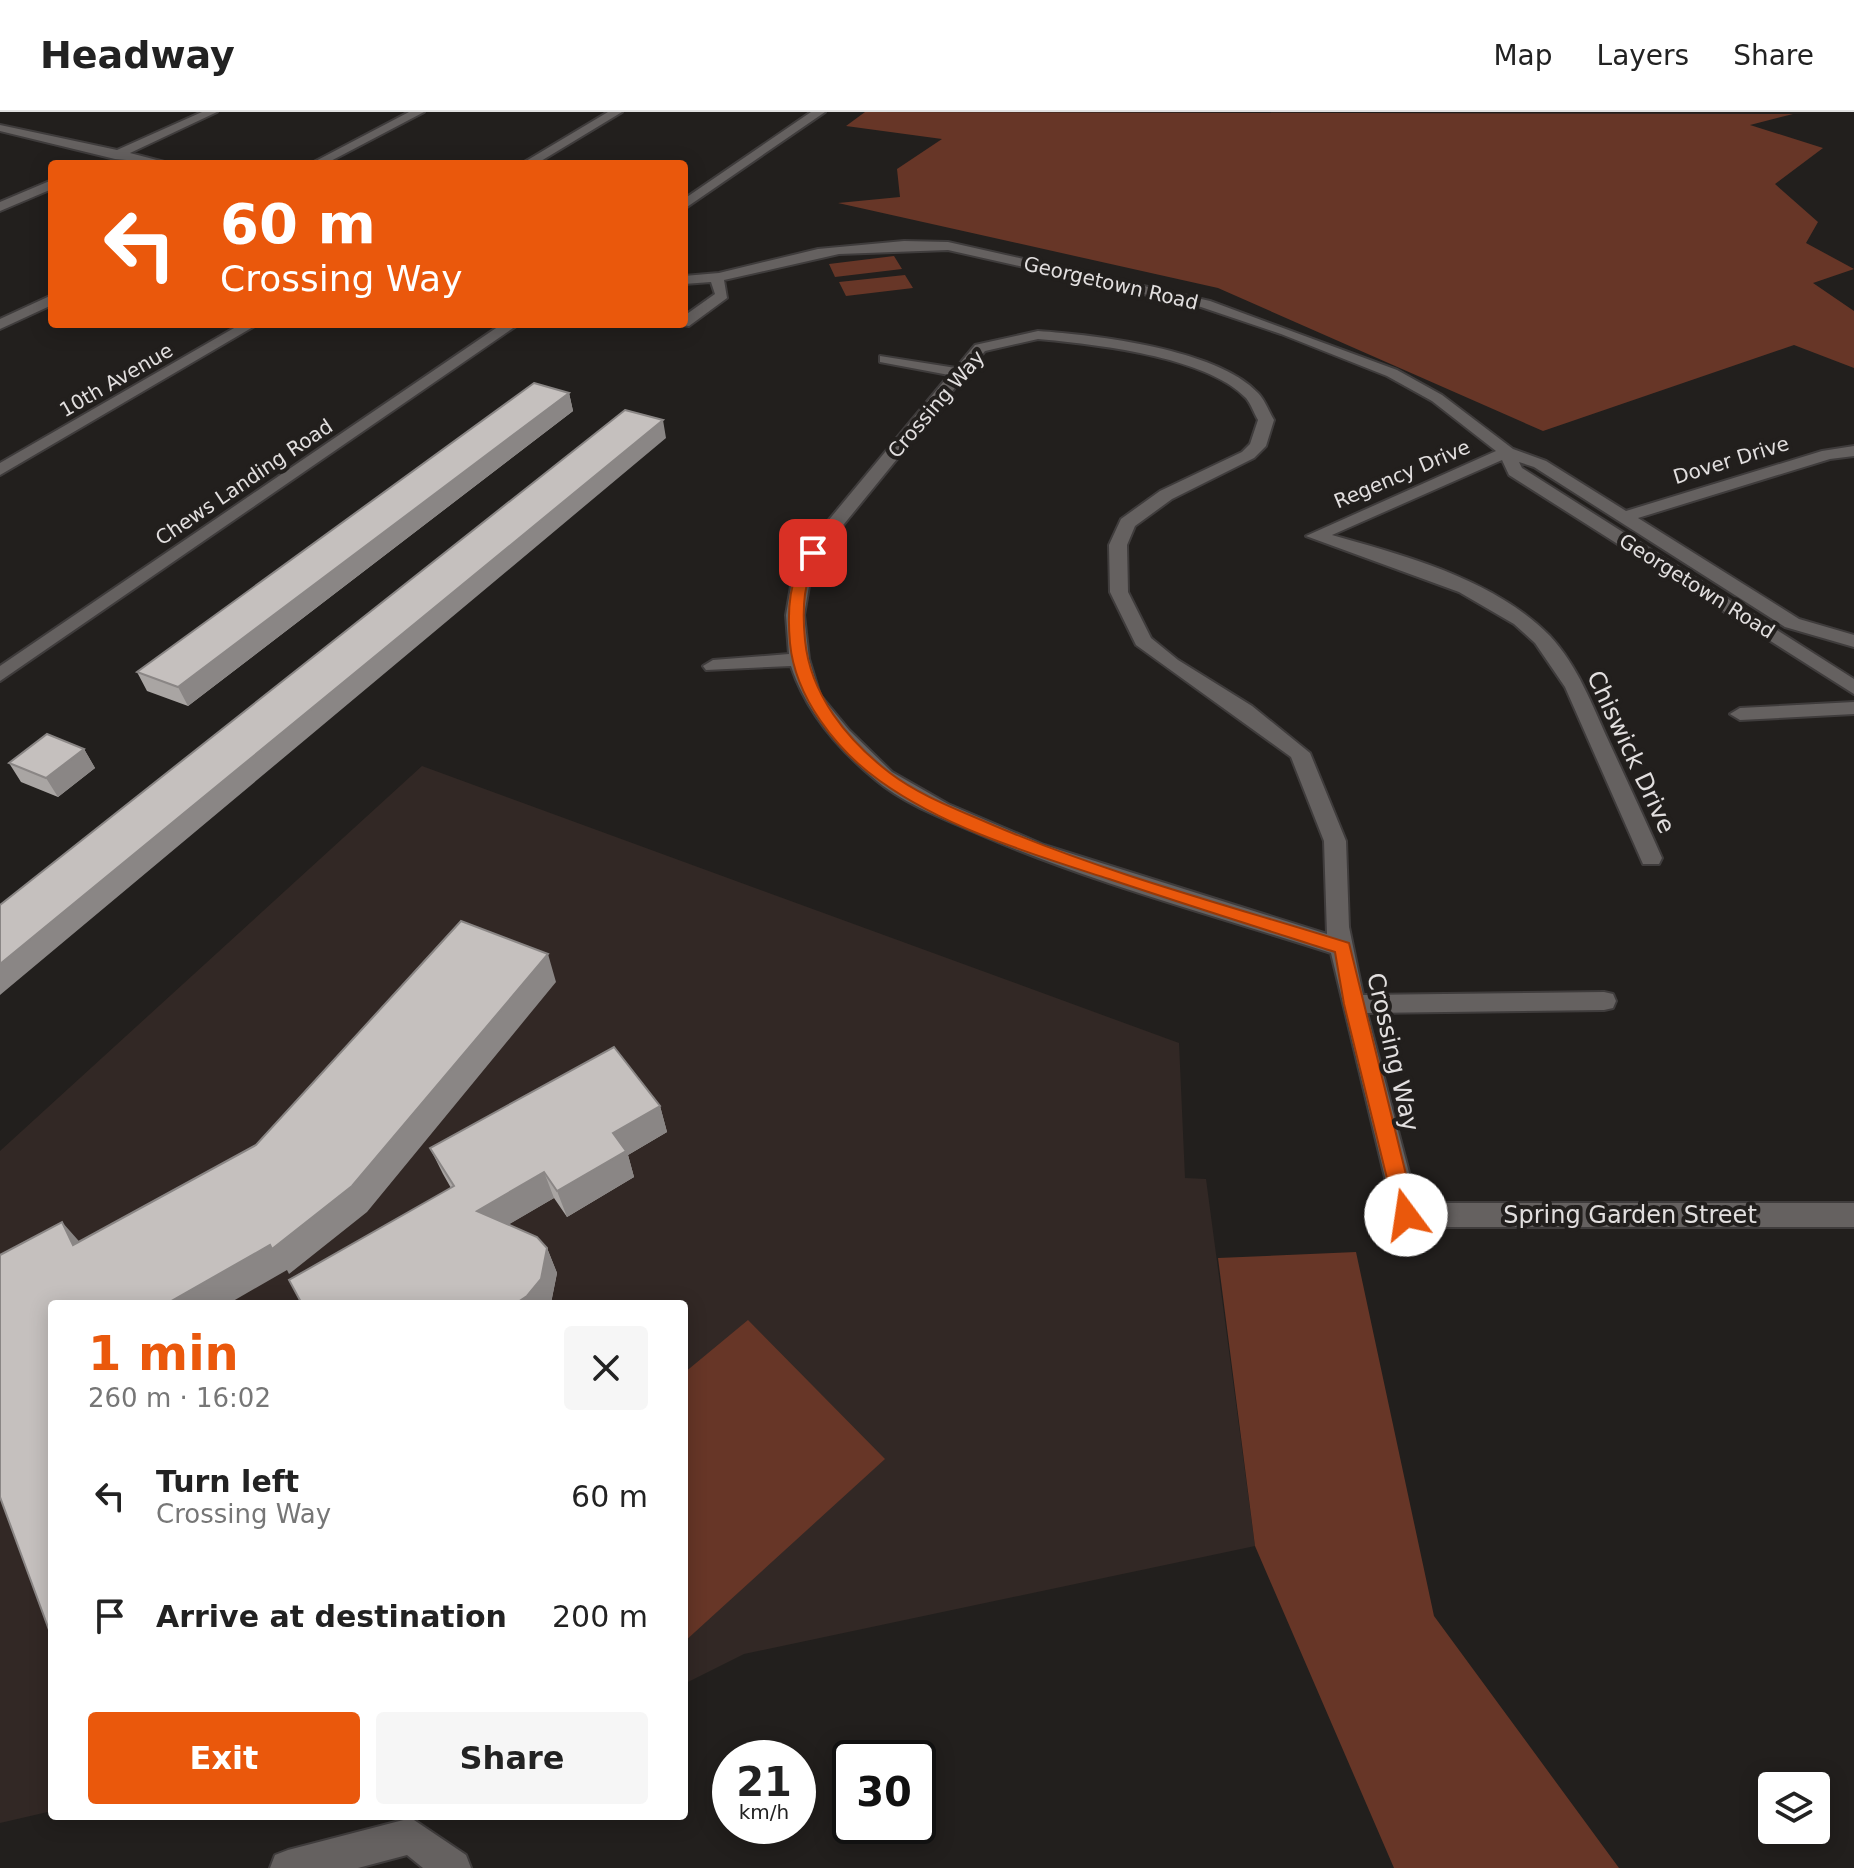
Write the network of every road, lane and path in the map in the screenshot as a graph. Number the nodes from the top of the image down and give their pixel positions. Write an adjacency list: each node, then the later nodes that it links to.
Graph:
1 (211, 112): 6 (street)
2 (418, 112): 9 (street)
3 (616, 112): 10 (street)
4 (819, 112): 12 (street)
5 (0, 128): 6 (street)
6 (119, 154): 7 (street); 8 (street)
7 (105, 160)
8 (147, 160)
9 (324, 160)
10 (534, 160)
11 (48, 186): 13 (street)
12 (688, 202)
13 (0, 207)
14 (717, 279): 15 (street, Georgetown Road); 17 (street); 24 (street, Georgetown Road)
15 (688, 280)
16 (48, 301): 18 (street)
17 (688, 319)
18 (0, 325)
19 (244, 328): 25 (street, 10th Avenue)
20 (506, 328): 33 (street, Chews Landing Road)
21 (885, 359): 22 (street)
22 (961, 373): 31 (street, Crossing Way); 38 (street, Crossing Way)
23 (1854, 451): 26 (street, Dover Drive)
24 (1507, 452): 26 (street, Georgetown Road); 27 (street, Regency Drive); 29 (street, Georgetown Road)
25 (0, 470)
26 (1623, 517): 28 (street, Georgetown Road)
27 (1315, 536): 37 (street, Chiswick Drive)
28 (1792, 623): 29 (street); 30 (street, Georgetown Road)
29 (1770, 632): 34 (street, Georgetown Road)
30 (1854, 641)
31 (799, 659): 32 (street); 38 (street, Crossing Way)
32 (713, 666)
33 (0, 675)
34 (1854, 688)
35 (1854, 708): 36 (street)
36 (1740, 714)
37 (1651, 858)
38 (1343, 948): 40 (street, Crossing Way)
39 (1604, 1001): 40 (street)
40 (1353, 1004): 41 (street, Crossing Way)
41 (1406, 1215): 42 (street, Spring Garden Street)
42 (1854, 1215)
43 (288, 1868): 44 (street)
44 (453, 1868)

